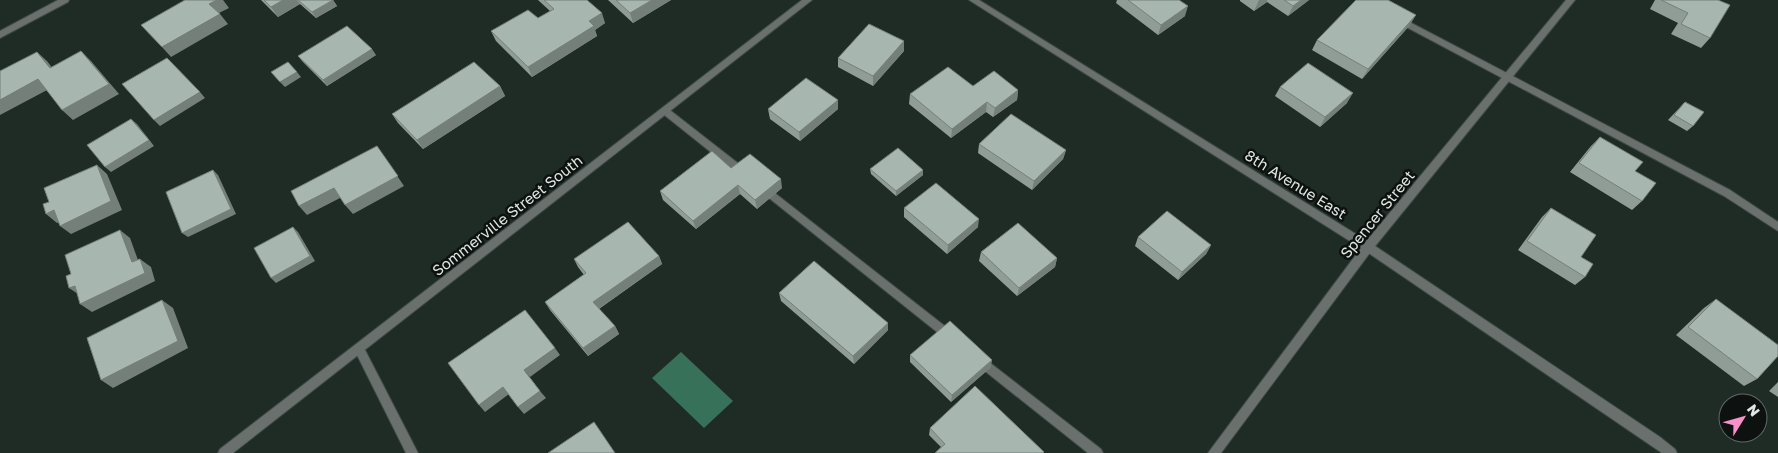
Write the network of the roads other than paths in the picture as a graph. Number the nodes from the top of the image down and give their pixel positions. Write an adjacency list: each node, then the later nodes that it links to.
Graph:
1 (65, 0): 6 (street)
2 (808, 0): 8 (street, Sommerville Street South)
3 (973, 0): 10 (street, 8th Avenue East)
4 (1571, 0): 7 (street, Spencer Street)
5 (1387, 13): 7 (street)
6 (0, 35)
7 (1508, 76): 9 (street); 10 (street, Spencer Street)
8 (666, 111): 11 (street); 12 (street, Sommerville Street South)
9 (1778, 227)
10 (1368, 247): 17 (street, Spencer Street); 18 (street, 8th Avenue East)
11 (958, 343)
12 (359, 349): 14 (street, Sommerville Street South); 15 (street)
13 (974, 355): 16 (street)
14 (224, 453)
15 (412, 453)
16 (1097, 453)
17 (1214, 453)
18 (1671, 453)

